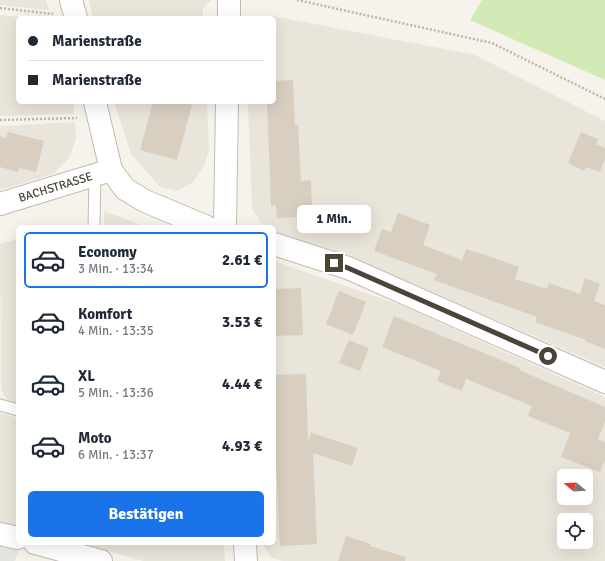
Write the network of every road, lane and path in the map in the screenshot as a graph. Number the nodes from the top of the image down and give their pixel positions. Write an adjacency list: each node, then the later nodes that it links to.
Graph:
1 (229, 0): 5 (street)
2 (297, 0): 6 (path)
3 (0, 8): 4 (path)
4 (74, 12)
5 (229, 16)
6 (605, 99)
7 (227, 104): 14 (street)
8 (97, 110): 9 (path); 10 (street)
9 (0, 120)
10 (103, 173): 11 (street, BACHSTRASSE); 12 (lane); 13 (street)
11 (0, 204)
12 (94, 225)
13 (202, 225)
14 (225, 225)
15 (276, 245): 16 (street)
16 (605, 382)
17 (0, 405): 18 (lane)
18 (16, 409)
19 (0, 534): 20 (street)
20 (16, 538)
21 (42, 545): 23 (street)
22 (245, 545): 24 (street)
23 (102, 561)
24 (246, 561)

